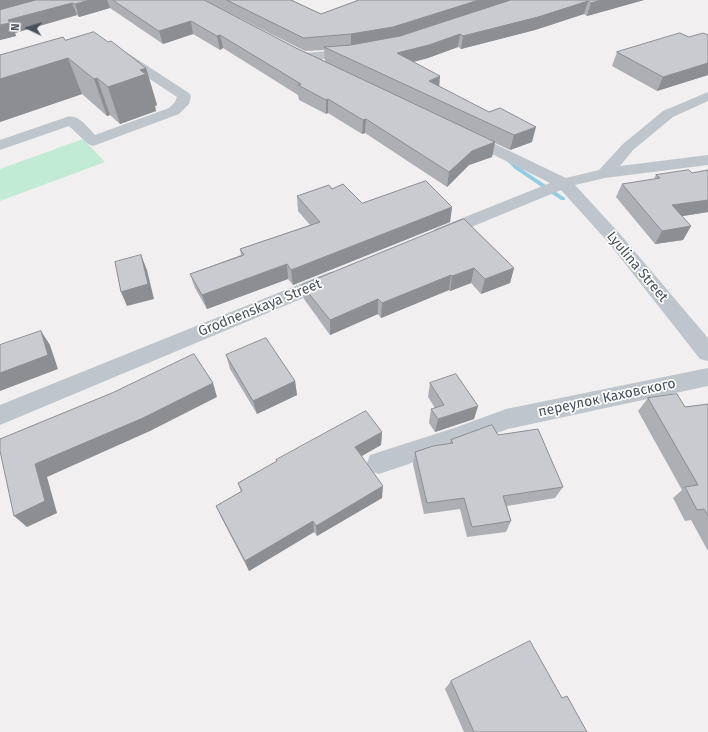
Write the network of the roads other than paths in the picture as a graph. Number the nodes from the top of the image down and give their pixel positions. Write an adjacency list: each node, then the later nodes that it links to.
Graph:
1 (289, 50): 4 (street)
2 (365, 50): 4 (street)
3 (110, 52): 8 (street)
4 (303, 57): 5 (street)
5 (324, 67)
6 (708, 96): 10 (street)
7 (456, 131): 11 (street)
8 (0, 145)
9 (708, 160): 10 (street)
10 (605, 173): 11 (street)
11 (564, 183): 12 (street); 14 (street, Lyulina Street)
12 (425, 240)
13 (344, 273): 16 (street, Grodnenskaya Street)
14 (708, 353)
15 (708, 378): 17 (street, переулок Каховского)
16 (0, 415)
17 (379, 463)

